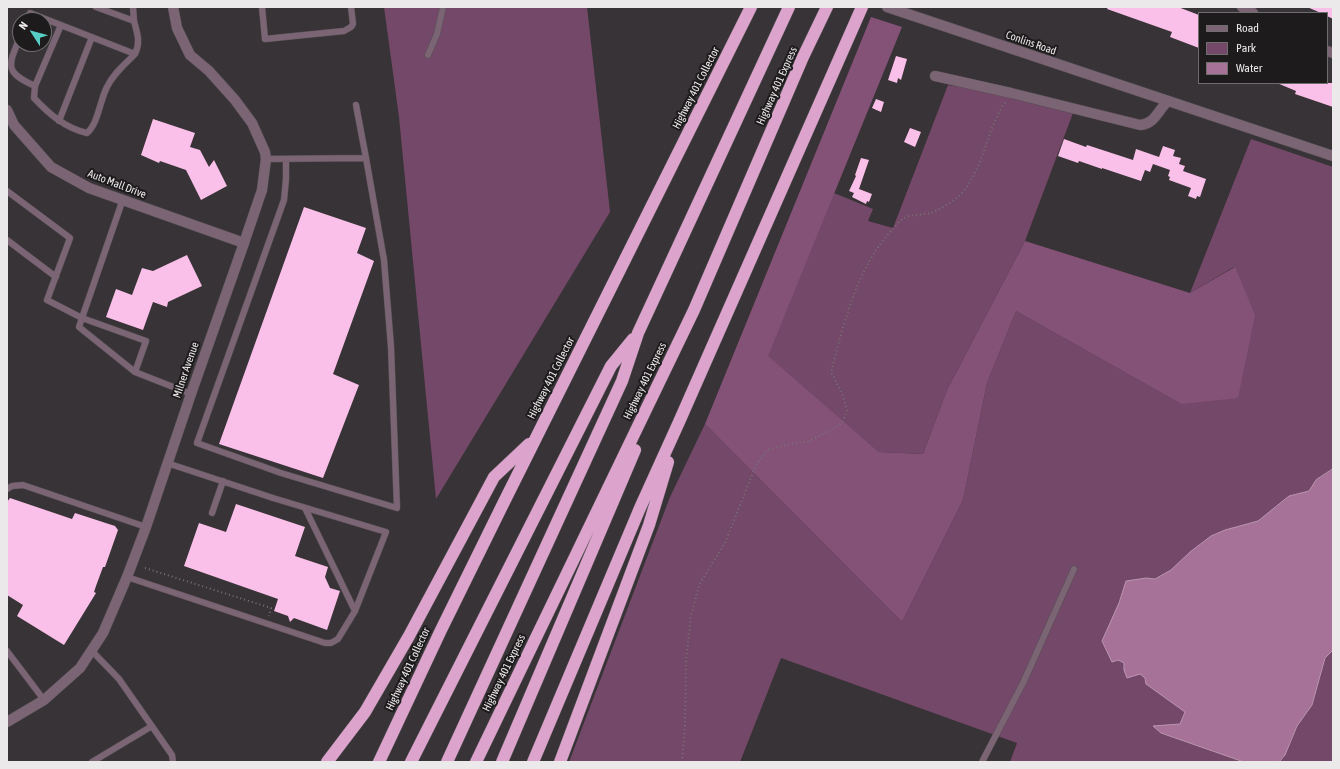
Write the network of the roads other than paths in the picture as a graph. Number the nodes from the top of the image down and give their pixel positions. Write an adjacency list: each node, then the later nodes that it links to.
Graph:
1 (96, 7): 14 (lane)
2 (133, 7): 14 (lane)
3 (172, 7): 29 (street, Milner Avenue)
4 (262, 7): 5 (lane)
5 (351, 7)
6 (443, 7): 20 (lane)
7 (751, 7): 42 (highway, Highway 401 Collector)
8 (789, 7): 38 (highway, Highway 401 Express)
9 (827, 7): 36 (highway, Highway 401 Express)
10 (862, 7): 41 (highway)
11 (887, 7): 23 (street, Conlins Road)
12 (1242, 7): 13 (street)
13 (1251, 12)
14 (134, 21): 19 (lane)
15 (52, 22): 16 (lane)
16 (61, 25): 17 (lane); 22 (lane)
17 (92, 37): 19 (lane); 26 (lane)
18 (14, 52): 22 (lane)
19 (135, 54): 26 (lane)
20 (428, 55)
21 (935, 76): 23 (street)
22 (35, 86): 26 (lane)
23 (1168, 100): 27 (street, Conlins Road)
24 (356, 105): 28 (lane)
25 (7, 110): 32 (street, Auto Mall Drive)
26 (59, 121)
27 (1333, 156)
28 (366, 158): 30 (lane); 30 (lane)
29 (266, 159): 30 (lane); 34 (street, Milner Avenue)
30 (286, 159)
31 (7, 191): 35 (lane)
32 (123, 199): 34 (street, Auto Mall Drive); 37 (lane)
33 (7, 240): 35 (lane)
34 (244, 244): 40 (street, Milner Avenue)
35 (56, 277): 37 (lane)
36 (694, 310): 63 (highway, Highway 401 Express); 64 (highway)
37 (82, 318): 39 (lane); 39 (lane)
38 (638, 333): 61 (highway); 62 (highway, Highway 401 Express)
39 (135, 372): 40 (lane)
40 (191, 394): 43 (street, Milner Avenue)
41 (679, 422): 65 (highway); 66 (highway)
42 (536, 437): 59 (highway); 60 (highway, Highway 401 Collector)
43 (167, 463): 44 (lane); 48 (street, Milner Avenue)
44 (223, 481): 46 (lane); 47 (lane)
45 (7, 489): 48 (lane)
46 (305, 508): 51 (lane); 51 (lane)
47 (212, 513)
48 (146, 527): 50 (street, Milner Avenue)
49 (1074, 569): 67 (lane)
50 (128, 577): 51 (lane); 53 (street, Milner Avenue)
51 (355, 612)
52 (7, 651): 54 (lane)
53 (92, 651): 54 (street, Milner Avenue); 56 (lane)
54 (44, 700): 55 (street, Milner Avenue)
55 (7, 722)
56 (152, 726): 57 (lane); 58 (lane)
57 (92, 762)
58 (173, 762)
59 (328, 762)
60 (378, 762)
61 (411, 762)
62 (447, 762)
63 (476, 762)
64 (502, 762)
65 (533, 762)
66 (560, 762)
67 (982, 762)

